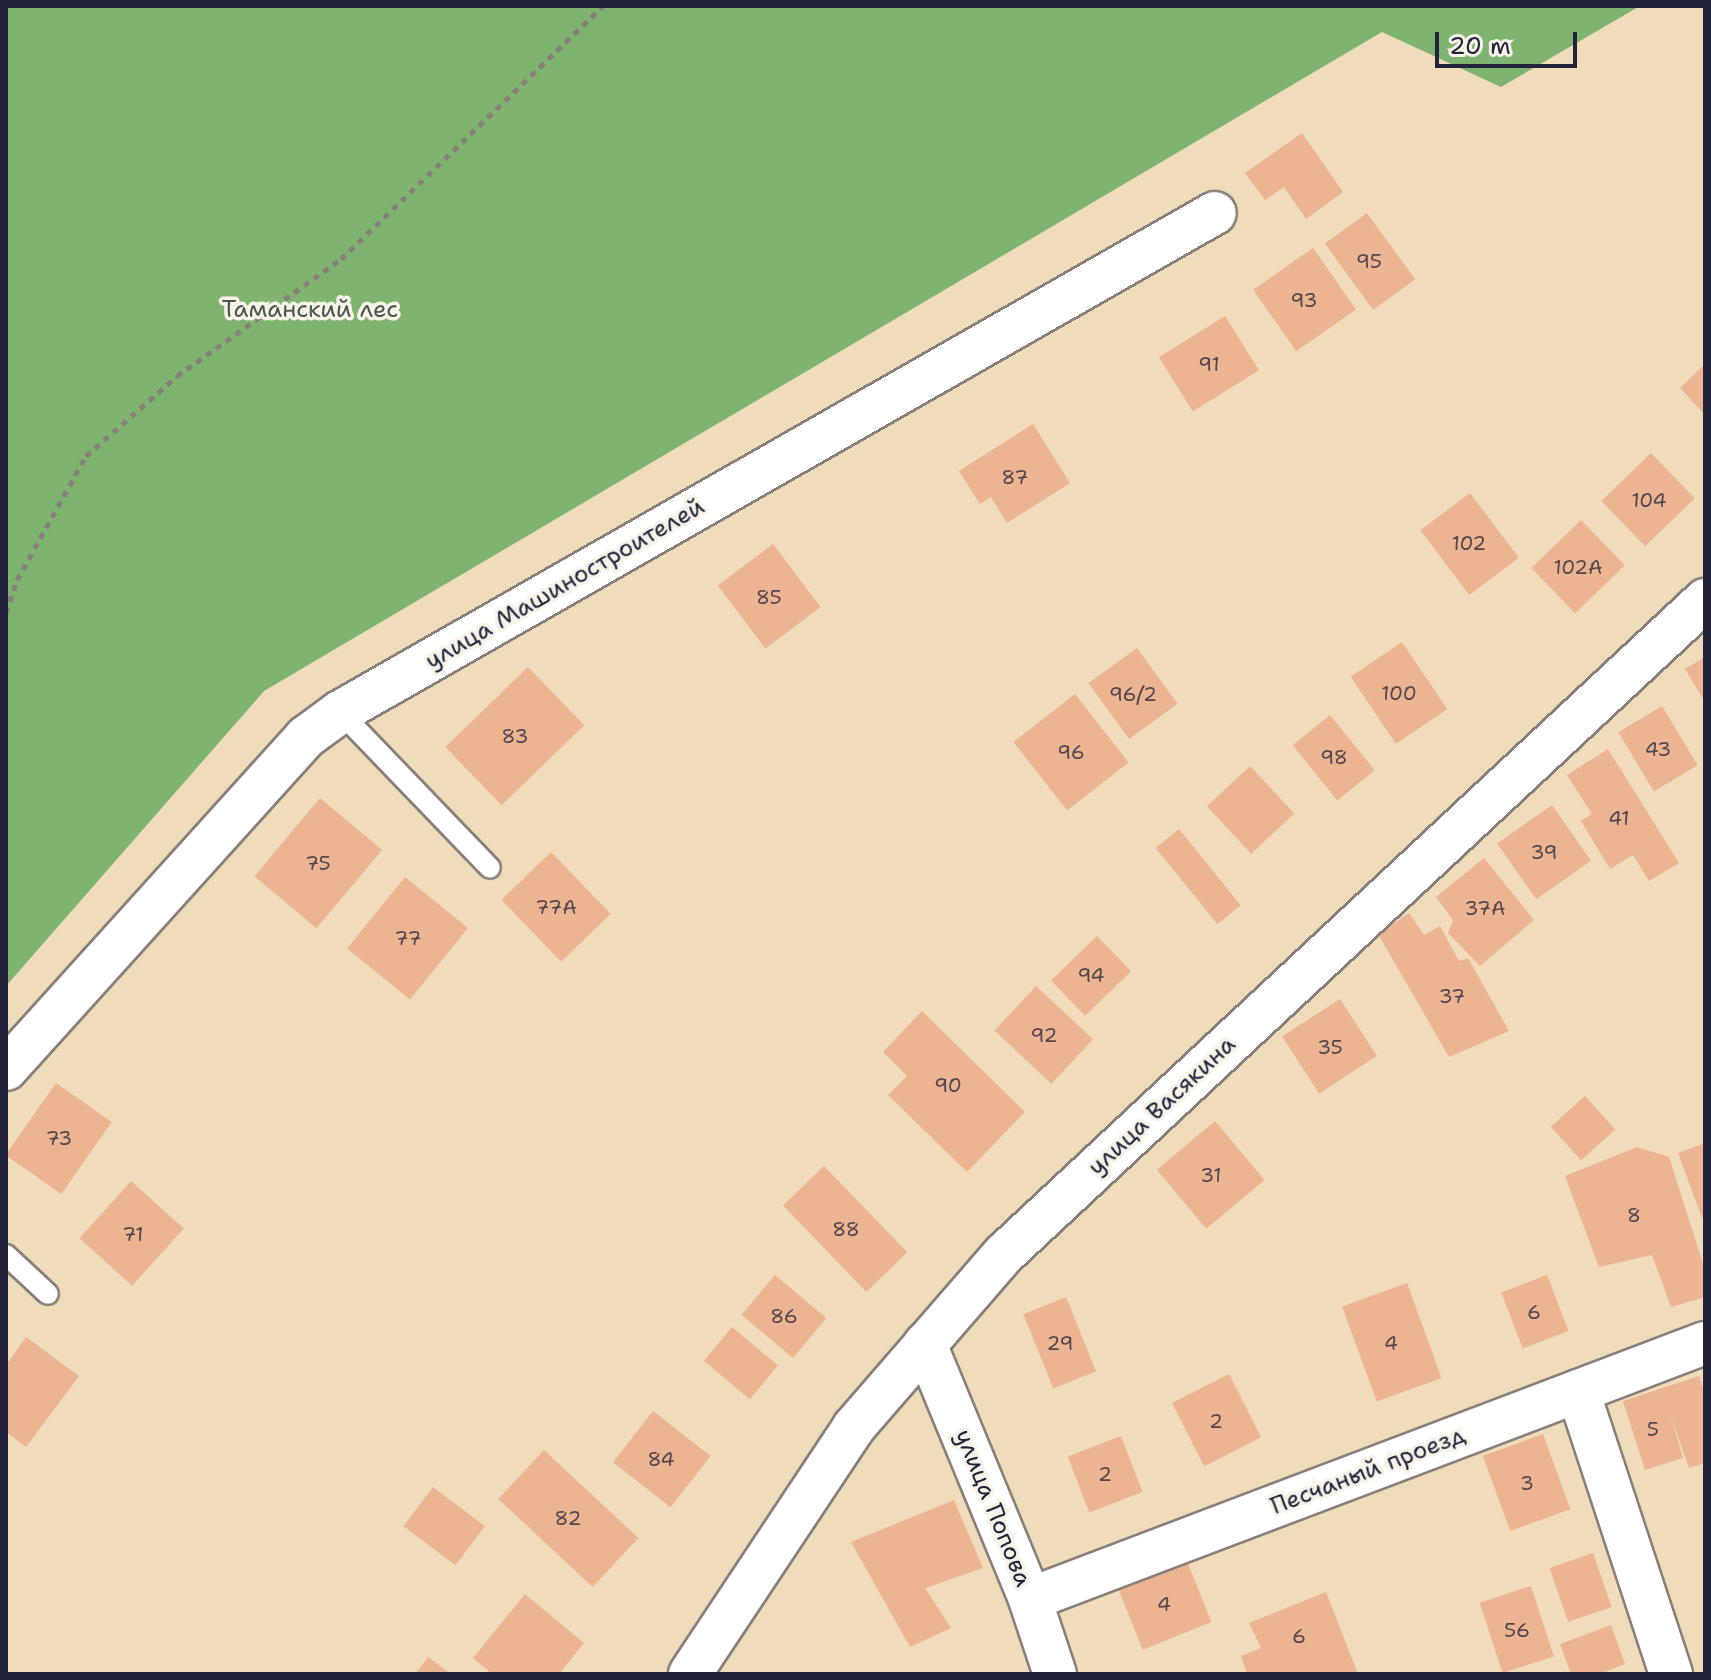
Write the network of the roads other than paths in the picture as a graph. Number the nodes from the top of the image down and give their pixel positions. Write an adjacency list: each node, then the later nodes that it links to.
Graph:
1 (1215, 213): 3 (street, улица Машиностроителей)
2 (1705, 600): 9 (street, улица Васякина)
3 (340, 712): 4 (lane); 5 (street, улица Машиностроителей)
4 (490, 868)
5 (6, 1069)
6 (6, 1255): 7 (lane)
7 (48, 1294)
8 (1705, 1343): 10 (street, Песчаный проезд)
9 (925, 1344): 11 (street, улица Попова); 12 (street, улица Васякина)
10 (1578, 1391): 11 (street, Песчаный проезд); 14 (street)
11 (1030, 1599): 13 (street, улица Попова)
12 (690, 1674)
13 (1055, 1674)
14 (1671, 1674)

